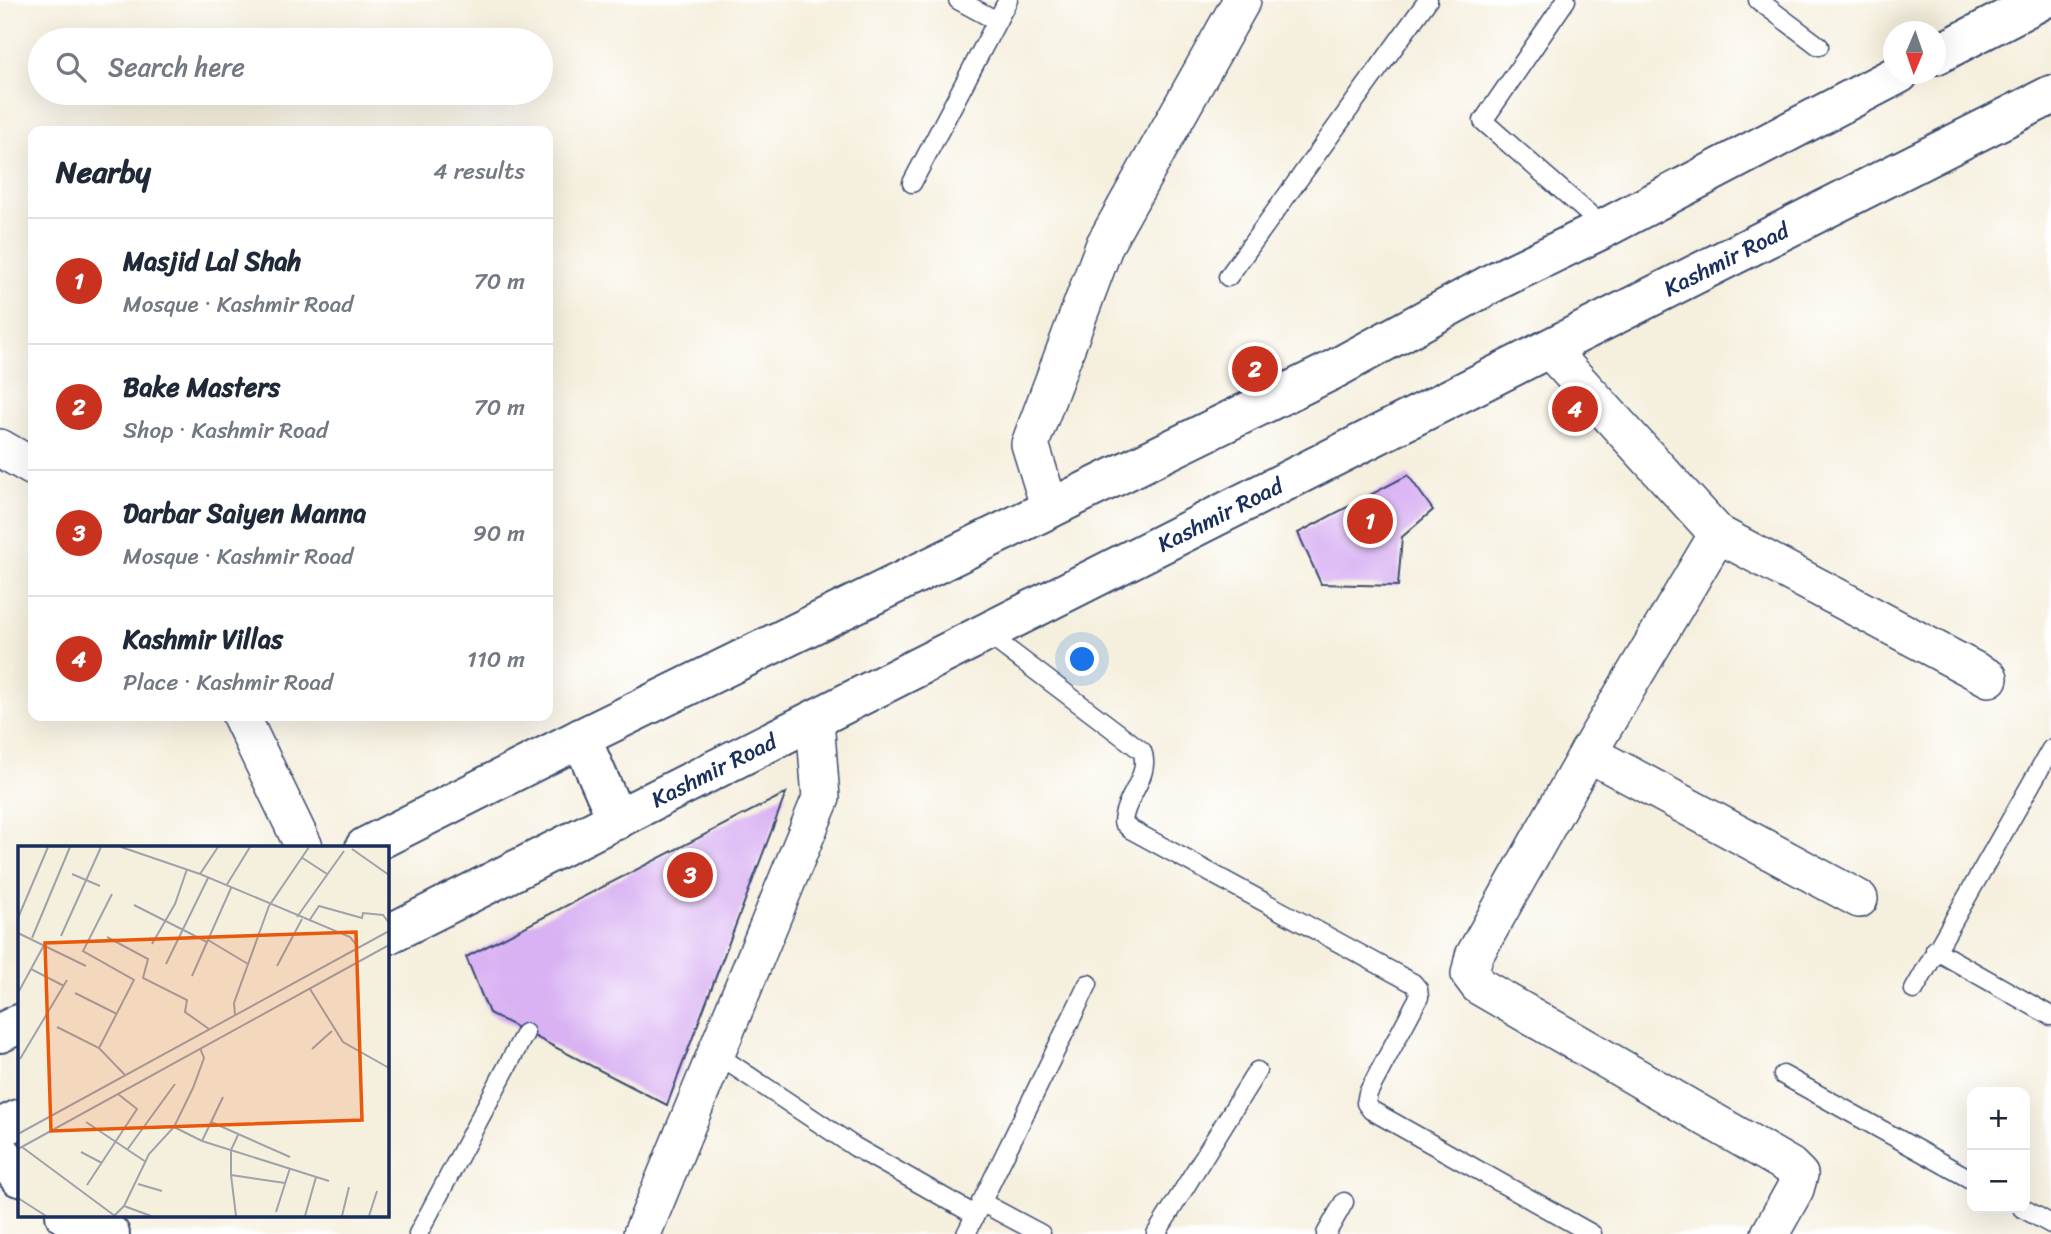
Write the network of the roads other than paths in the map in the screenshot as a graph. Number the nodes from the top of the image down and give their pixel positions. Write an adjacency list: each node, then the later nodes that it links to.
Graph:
1 (958, 0): 8 (lane)
2 (1008, 0): 8 (lane)
3 (1242, 0): 19 (street)
4 (1428, 0): 15 (lane)
5 (1566, 0): 14 (lane)
6 (1758, 0): 9 (lane)
7 (2042, 0): 10 (main road)
8 (998, 21): 13 (lane)
9 (1819, 46)
10 (1946, 49)
11 (1883, 82): 14 (main road)
12 (2051, 95): 16 (main road, Kashmir Road)
13 (912, 183)
14 (1605, 228): 19 (main road)
15 (1228, 277)
16 (1549, 349): 20 (street); 21 (main road, Kashmir Road)
17 (0, 448): 18 (street)
18 (28, 464)
19 (1050, 509): 25 (main road)
20 (1718, 534): 22 (street); 27 (street)
21 (986, 633): 23 (main road, Kashmir Road); 60 (lane)
22 (1989, 678)
23 (815, 720): 28 (main road, Kashmir Road); 40 (street)
24 (243, 721): 29 (street)
25 (581, 738): 28 (main road); 30 (main road)
26 (2051, 749): 33 (lane)
27 (1588, 753): 31 (street); 61 (street)
28 (617, 820): 32 (main road, Kashmir Road)
29 (304, 846)
30 (367, 846)
31 (1859, 899)
32 (388, 934)
33 (1935, 950): 35 (lane); 36 (lane)
34 (1088, 984): 49 (lane)
35 (1914, 990)
36 (2051, 1016)
37 (18, 1025): 39 (main road)
38 (525, 1033): 54 (lane)
39 (0, 1034)
40 (716, 1054): 49 (lane); 55 (street)
41 (1258, 1071): 58 (lane)
42 (1783, 1075): 47 (lane)
43 (18, 1119): 44 (main road)
44 (0, 1128)
45 (0, 1151): 46 (main road)
46 (18, 1176)
47 (1967, 1177)
48 (1344, 1202): 59 (lane)
49 (978, 1209): 56 (lane); 57 (lane)
50 (2030, 1212): 52 (lane)
51 (67, 1216): 53 (main road)
52 (2051, 1224)
53 (110, 1234)
54 (418, 1234)
55 (642, 1234)
56 (966, 1234)
57 (1041, 1234)
58 (1156, 1234)
59 (1326, 1234)
60 (1592, 1234)
61 (1770, 1234)

